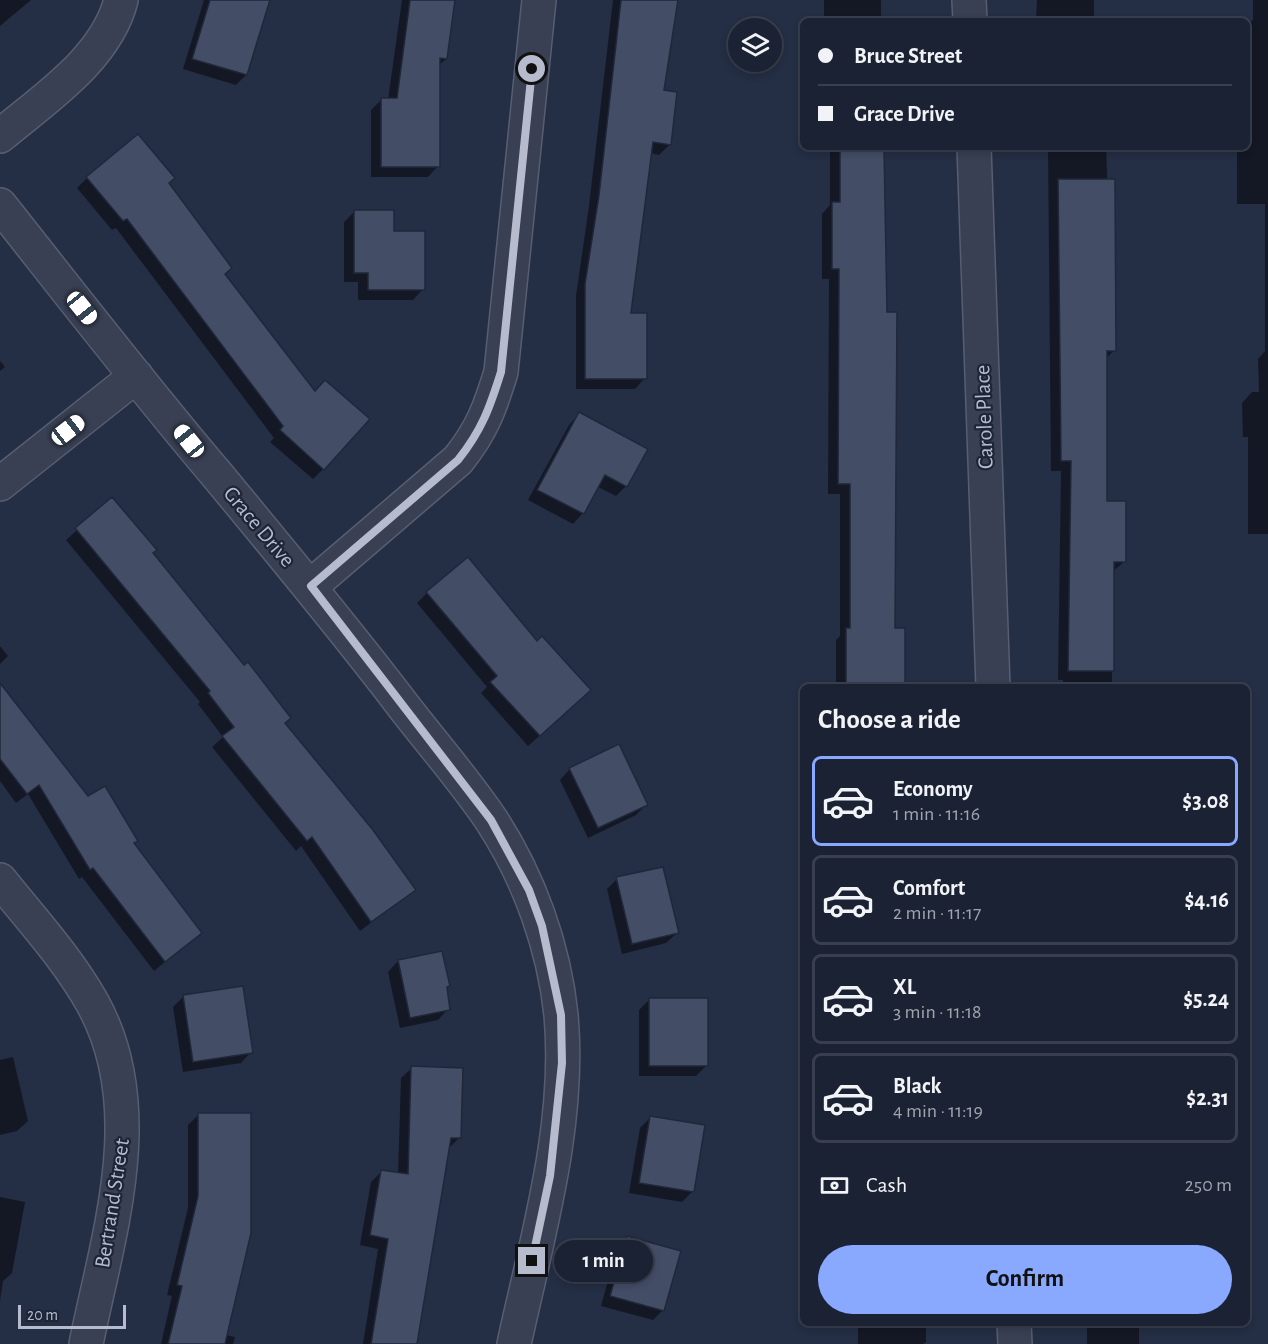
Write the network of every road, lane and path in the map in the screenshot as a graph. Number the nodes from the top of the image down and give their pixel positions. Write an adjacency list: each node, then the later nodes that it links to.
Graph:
1 (121, 0): 5 (street)
2 (539, 0): 10 (street)
3 (969, 0): 4 (street)
4 (970, 18)
5 (0, 136)
6 (974, 150): 11 (street, Carole Place)
7 (0, 206): 8 (street, Grace Drive)
8 (136, 376): 9 (street); 10 (street, Grace Drive)
9 (0, 484)
10 (311, 586): 15 (street, Grace Drive)
11 (993, 684)
12 (0, 880): 14 (street, Bertrand Street)
13 (1014, 1326): 16 (street)
14 (86, 1344)
15 (514, 1344)
16 (1015, 1344)

